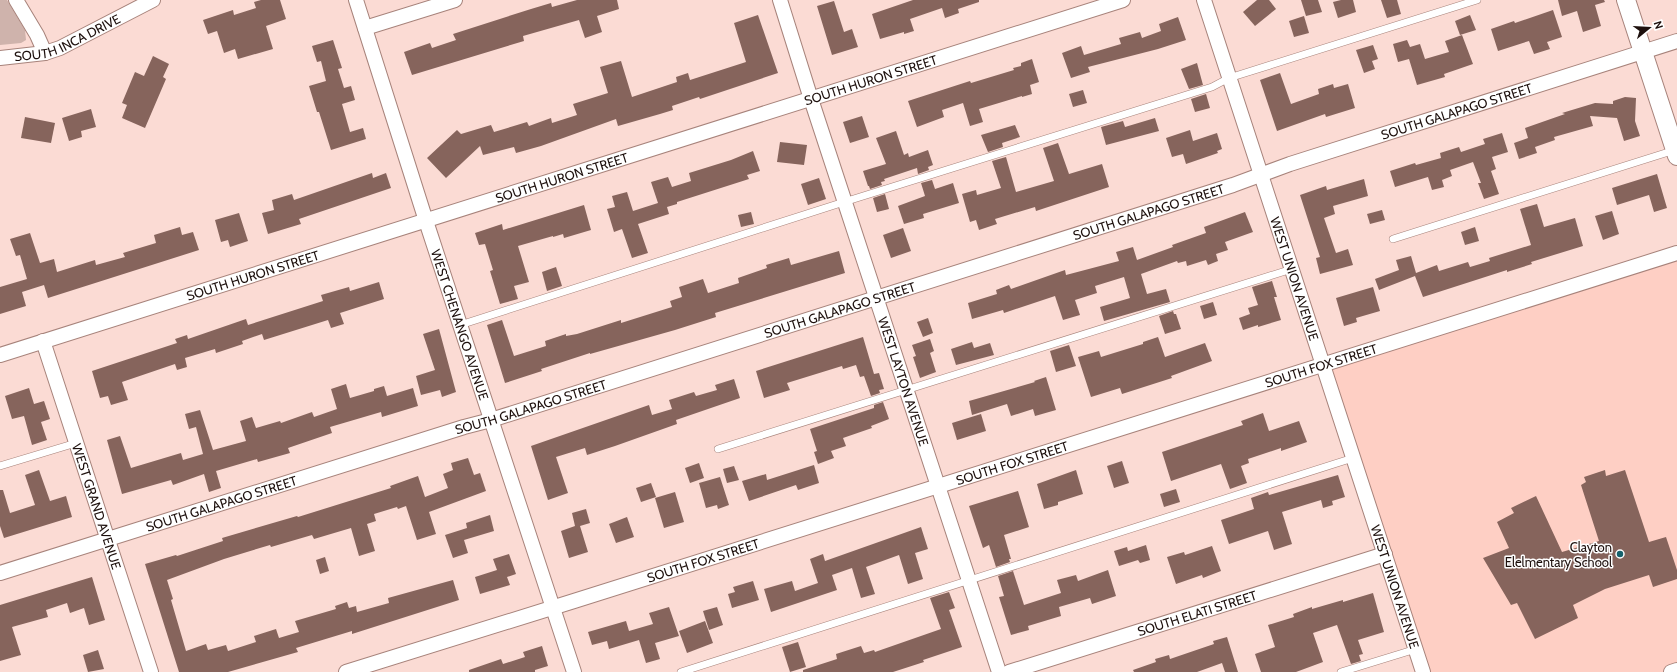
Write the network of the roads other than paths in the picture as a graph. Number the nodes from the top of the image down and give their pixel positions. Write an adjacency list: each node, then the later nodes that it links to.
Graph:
1 (16, 0): 13 (street)
2 (153, 0): 13 (street, SOUTH INCA DRIVE)
3 (356, 0): 10 (street, WEST CHENANGO AVENUE)
4 (455, 0): 10 (street)
5 (780, 0): 16 (street, WEST LAYTON AVENUE)
6 (1123, 0): 16 (street, SOUTH HURON STREET)
7 (1204, 0): 15 (street, WEST UNION AVENUE)
8 (1477, 0): 15 (lane)
9 (1626, 0): 12 (street)
10 (365, 28): 20 (street, WEST CHENANGO AVENUE)
11 (1677, 41): 12 (street, SOUTH GALAPAGO STREET)
12 (1643, 52): 17 (street); 18 (street, SOUTH GALAPAGO STREET)
13 (45, 53): 14 (street, SOUTH INCA DRIVE)
14 (0, 58)
15 (1229, 78): 18 (street, WEST UNION AVENUE); 19 (lane)
16 (811, 99): 19 (street, WEST LAYTON AVENUE); 20 (street, SOUTH HURON STREET)
17 (1676, 152): 21 (lane)
18 (1261, 174): 23 (street, WEST UNION AVENUE); 24 (street, SOUTH GALAPAGO STREET)
19 (844, 202): 24 (street, WEST LAYTON AVENUE); 25 (lane)
20 (426, 221): 25 (street, WEST CHENANGO AVENUE); 26 (street, SOUTH HURON STREET)
21 (1393, 239)
22 (1677, 253): 28 (street, SOUTH FOX STREET)
23 (1292, 269): 28 (street, WEST UNION AVENUE); 29 (lane)
24 (876, 298): 29 (street, WEST LAYTON AVENUE); 30 (street, SOUTH GALAPAGO STREET)
25 (460, 325): 30 (street, WEST CHENANGO AVENUE)
26 (43, 341): 27 (street, SOUTH HURON STREET); 31 (street, WEST GRAND AVENUE)
27 (0, 355)
28 (1322, 365): 33 (street, WEST UNION AVENUE); 35 (street, SOUTH FOX STREET)
29 (906, 390): 32 (lane); 35 (street, WEST LAYTON AVENUE)
30 (491, 420): 36 (street, SOUTH GALAPAGO STREET); 40 (street, WEST CHENANGO AVENUE)
31 (76, 443): 34 (lane); 36 (street, WEST GRAND AVENUE)
32 (718, 449)
33 (1353, 458): 37 (street, WEST UNION AVENUE); 39 (lane)
34 (0, 466)
35 (938, 486): 39 (street, WEST LAYTON AVENUE); 40 (street, SOUTH FOX STREET)
36 (107, 539): 38 (street, SOUTH GALAPAGO STREET); 43 (street, WEST GRAND AVENUE)
37 (1385, 554): 41 (street, WEST UNION AVENUE); 48 (street, SOUTH ELATI STREET)
38 (0, 573)
39 (968, 580): 46 (lane); 47 (street, WEST LAYTON AVENUE)
40 (553, 608): 44 (street, SOUTH FOX STREET); 45 (street, WEST CHENANGO AVENUE)
41 (1416, 649): 49 (lane); 50 (street, WEST UNION AVENUE)
42 (1677, 670): 51 (street)
43 (150, 672)
44 (346, 672)
45 (574, 672)
46 (681, 672)
47 (999, 672)
48 (1009, 672)
49 (1341, 672)
50 (1423, 672)
51 (1671, 672)

